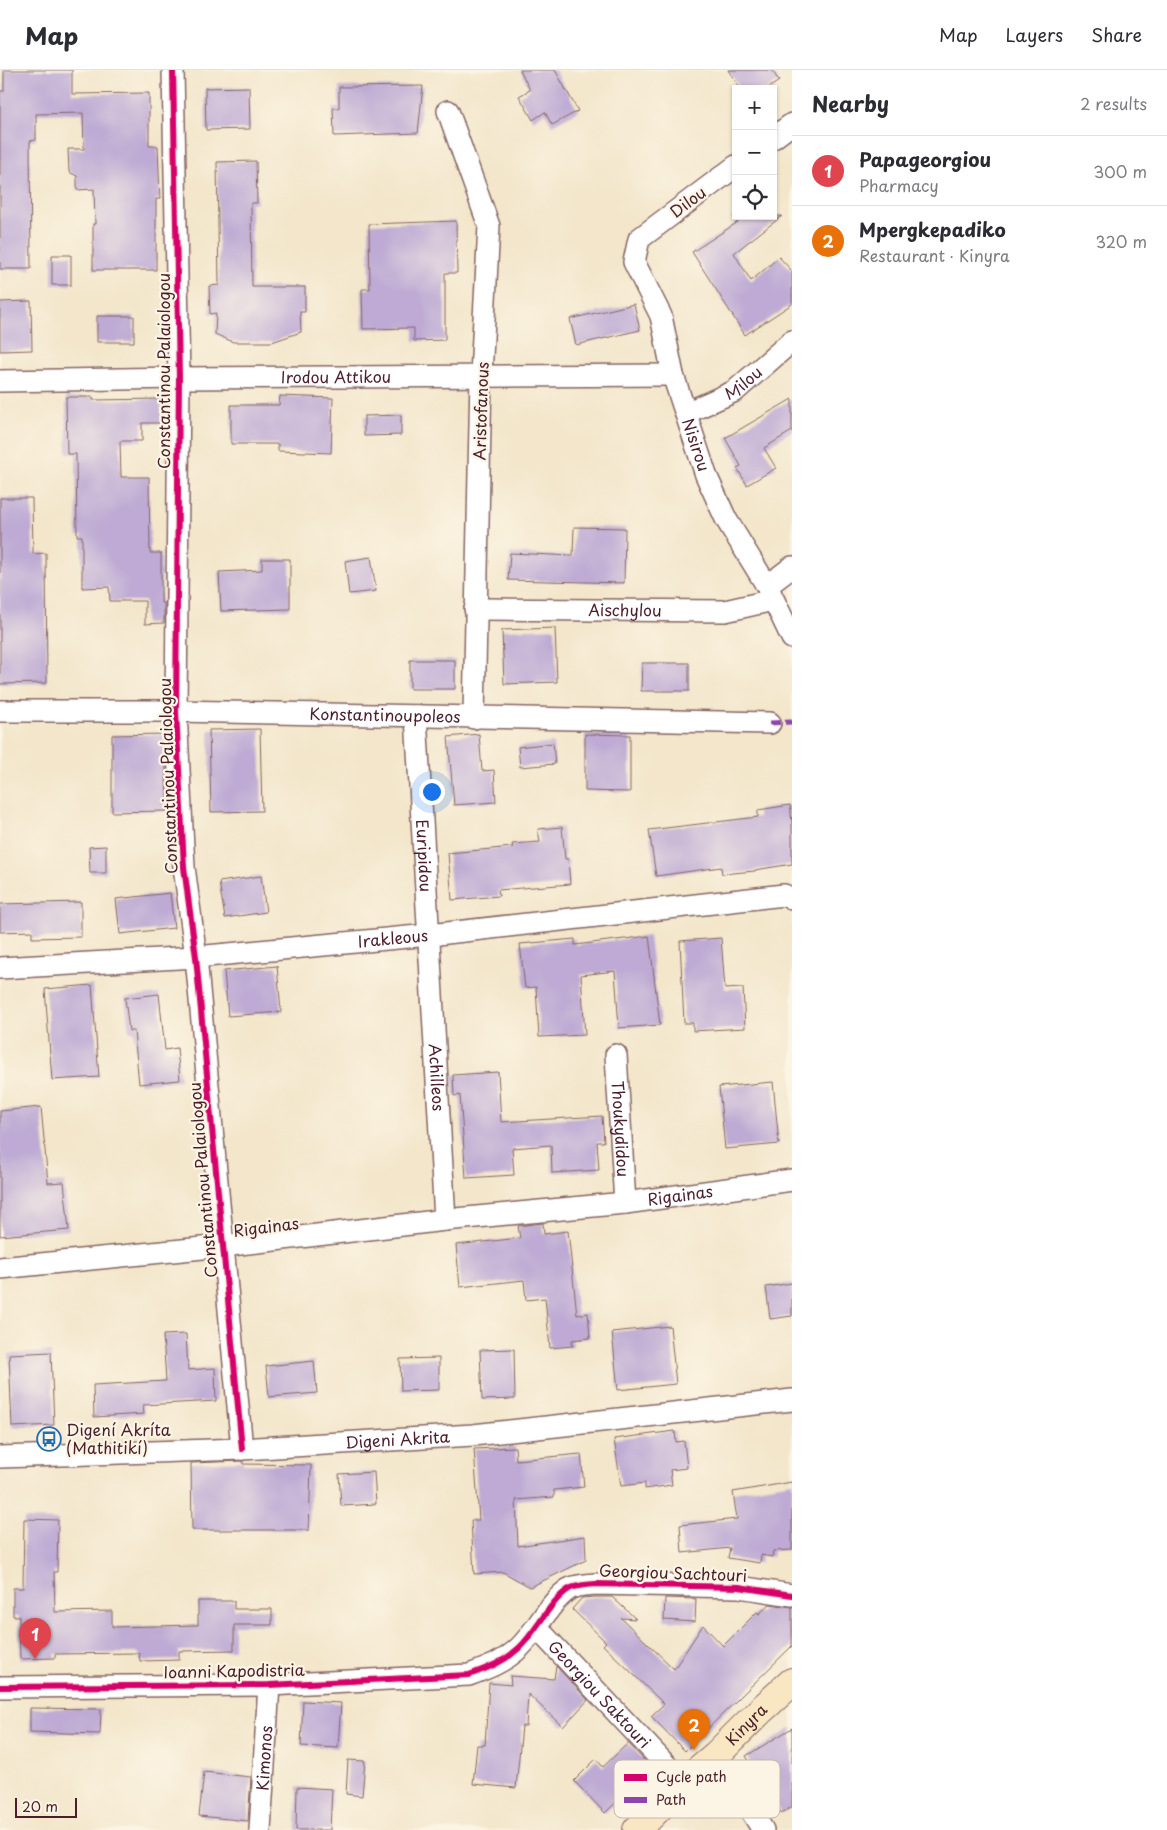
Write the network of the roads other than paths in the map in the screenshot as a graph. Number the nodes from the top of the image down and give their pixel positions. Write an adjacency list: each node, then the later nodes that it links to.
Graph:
1 (173, 70): 10 (street, Constantinou Palaiologou)
2 (448, 111): 8 (street, Aristofanous)
3 (792, 124): 4 (street)
4 (777, 135)
5 (732, 169): 6 (street, Dilou)
6 (639, 239): 9 (street, Nisirou)
7 (792, 341): 12 (street, Milou)
8 (481, 375): 9 (street, Irodou Attikou); 10 (street, Irodou Attikou); 15 (street, Aristofanous)
9 (673, 375): 12 (street, Nisirou)
10 (179, 378): 11 (street, Irodou Attikou); 17 (street, Constantinou Palaiologou)
11 (0, 381)
12 (686, 413): 14 (street, Nisirou)
13 (792, 566): 14 (street)
14 (770, 593): 15 (street, Aischylou); 16 (street, Nisirou)
15 (475, 610): 20 (street, Aristofanous)
16 (792, 638)
17 (176, 710): 18 (street, Konstantinoupoleos); 19 (street, Konstantinoupoleos); 24 (street, Constantinou Palaiologou)
18 (0, 711)
19 (416, 716): 20 (street, Konstantinoupoleos); 23 (street, Euripidou)
20 (474, 718): 21 (street, Konstantinoupoleos)
21 (770, 723)
22 (788, 897): 23 (street, Irakleous)
23 (429, 935): 24 (street, Irakleous); 29 (street, Achilleos)
24 (196, 957): 25 (street, Irakleous); 30 (street, Constantinou Palaiologou)
25 (0, 968)
26 (616, 1055): 28 (street, Thoukydidou)
27 (792, 1180): 28 (street, Rigainas)
28 (625, 1203): 29 (street, Rigainas)
29 (445, 1220): 30 (street, Rigainas)
30 (223, 1246): 31 (street, Rigainas); 33 (street, Constantinou Palaiologou)
31 (0, 1268)
32 (792, 1400): 33 (street, Digeni Akrita)
33 (242, 1449): 34 (street, Digeni Akrita)
34 (0, 1457)
35 (792, 1595): 36 (street, Georgiou Sachtouri)
36 (537, 1628): 37 (street, Georgiou Sachtouri); 42 (street, Georgiou Saktouri)
37 (469, 1675): 39 (street, Ioanni Kapodistria)
38 (792, 1682): 41 (street, Kinyra)
39 (269, 1685): 40 (street, Ioanni Kapodistria); 47 (street, Kimonos)
40 (0, 1687)
41 (716, 1755): 43 (street, Kinyra); 44 (street)
42 (661, 1760)
43 (710, 1760)
44 (719, 1760)
45 (649, 1818): 48 (street, Kinyra)
46 (755, 1818): 49 (street)
47 (260, 1830)
48 (637, 1830)
49 (763, 1830)

